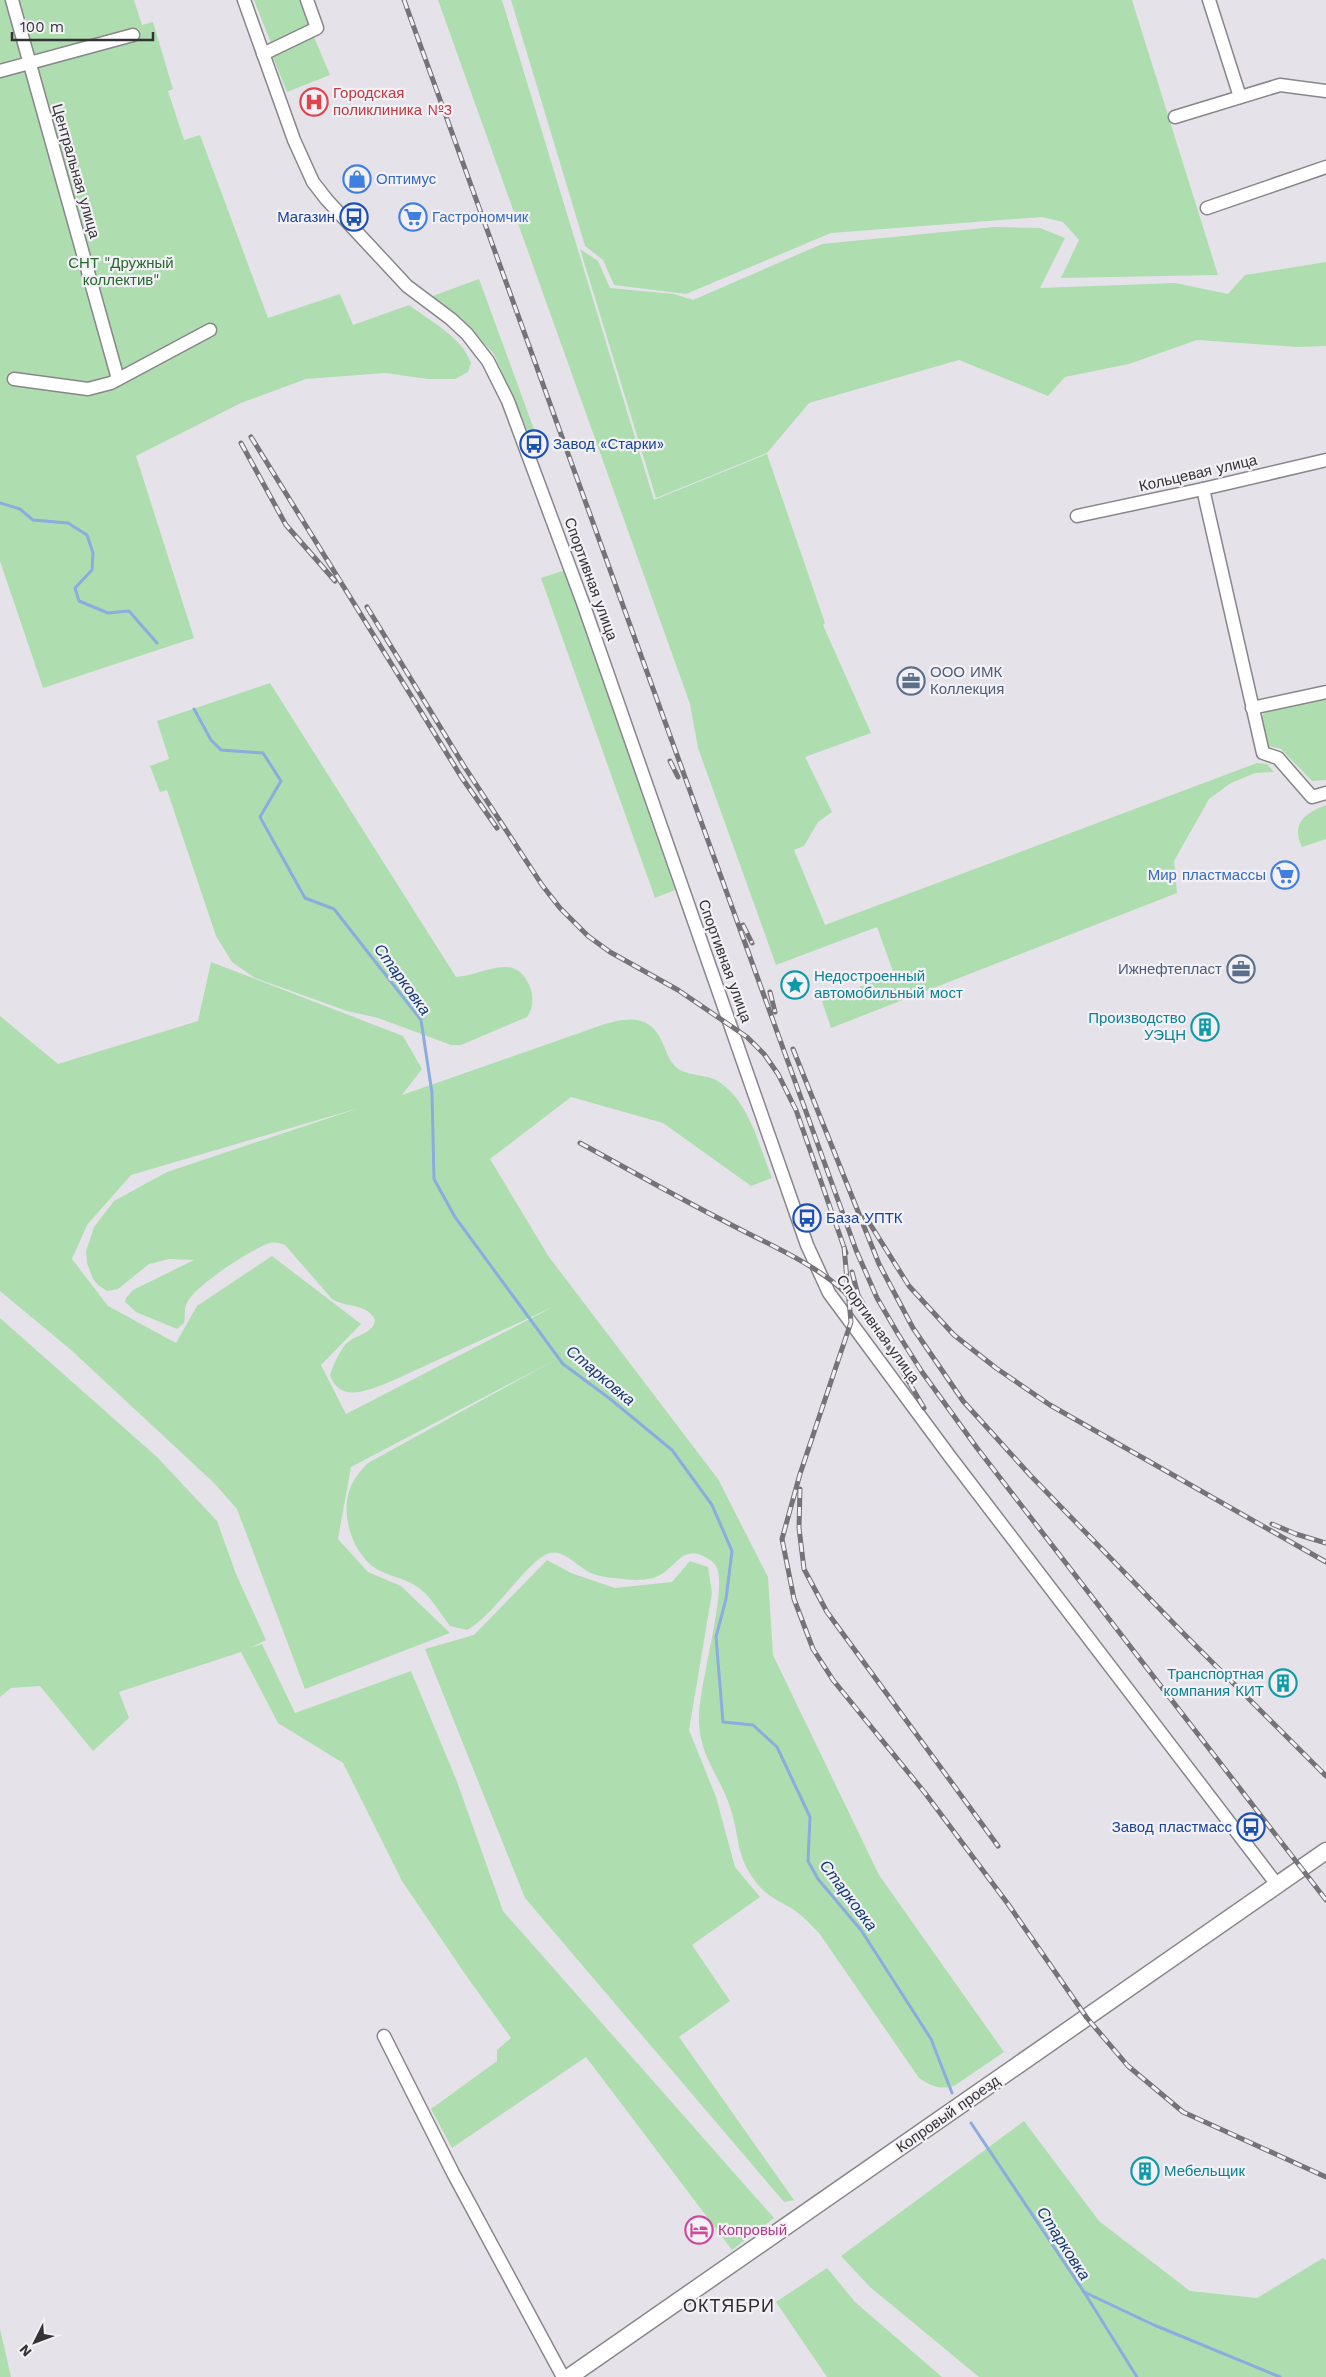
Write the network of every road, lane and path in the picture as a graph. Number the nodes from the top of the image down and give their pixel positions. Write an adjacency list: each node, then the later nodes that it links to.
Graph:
1 (12, 0): 7 (street, Центральная улица)
2 (244, 0): 6 (street, Спортивная улица)
3 (307, 0): 6 (street)
4 (1210, 1): 10 (street)
5 (133, 35): 7 (street)
6 (263, 54): 24 (street, Спортивная улица)
7 (29, 63): 8 (street); 16 (street, Центральная улица)
8 (0, 71)
9 (1326, 91): 10 (street)
10 (1240, 97): 11 (street)
11 (1175, 117)
12 (1326, 167): 13 (street)
13 (1207, 208)
14 (210, 330): 16 (street)
15 (14, 379): 16 (street)
16 (118, 379)
17 (1326, 460): 18 (street, Кольцевая улица)
18 (1203, 489): 19 (street, Кольцевая улица); 21 (street)
19 (1076, 516)
20 (1326, 692): 21 (street)
21 (1252, 708): 22 (street)
22 (1326, 793)
23 (1326, 1851): 24 (main road, Копровый проезд)
24 (1278, 1886): 27 (main road, Копровый проезд)
25 (384, 2036): 26 (street)
26 (563, 2377)
27 (569, 2377)

